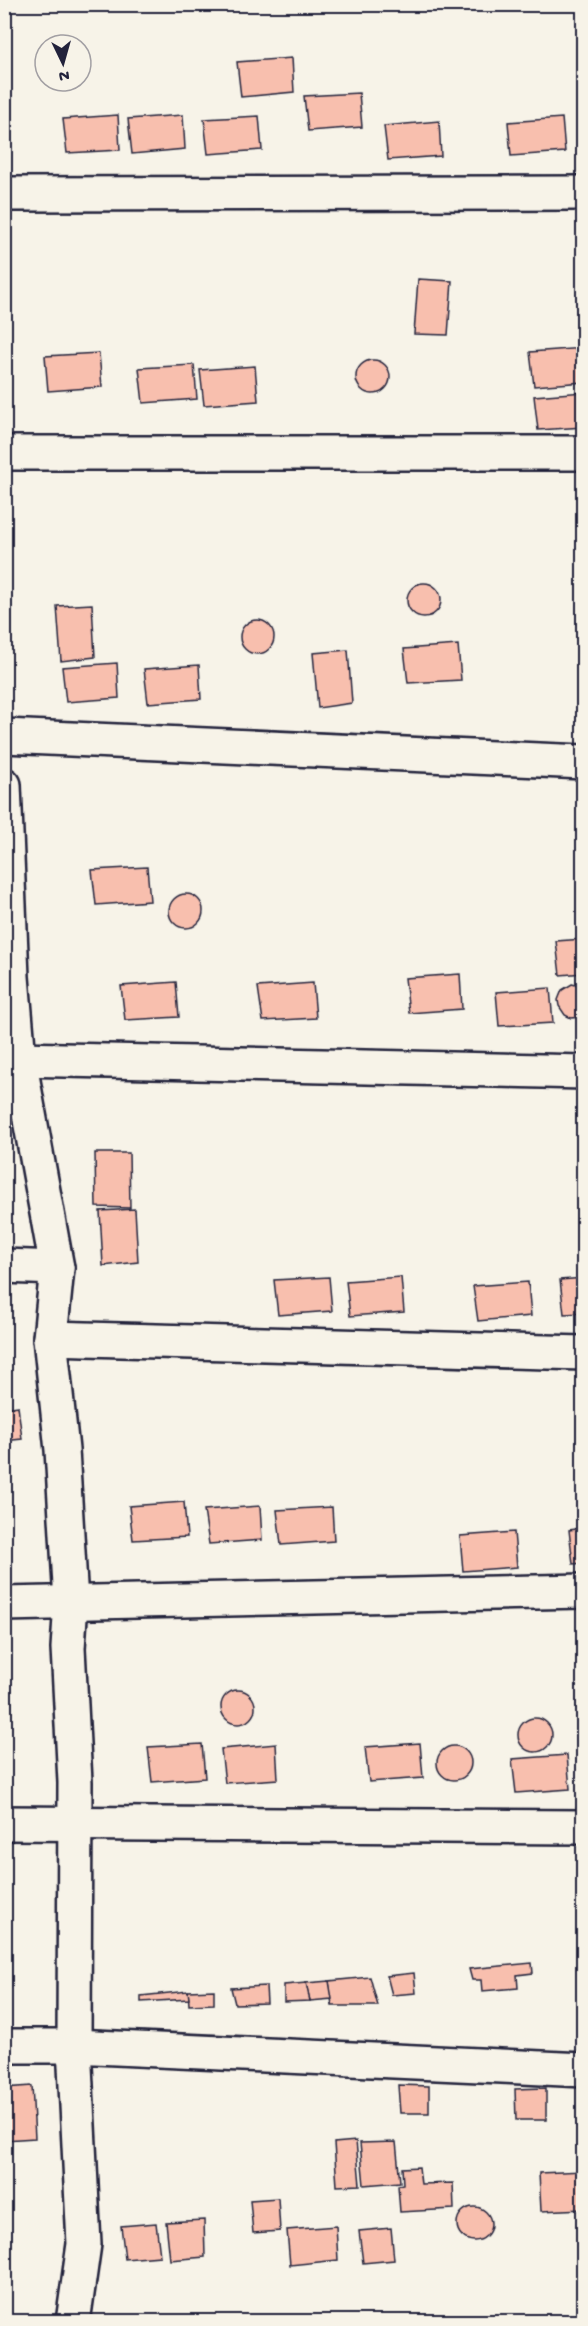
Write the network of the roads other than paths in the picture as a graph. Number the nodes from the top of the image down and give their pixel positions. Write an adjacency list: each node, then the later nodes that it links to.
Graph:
1 (584, 193): 2 (street)
2 (4, 194)
3 (4, 453): 4 (street)
4 (584, 453)
5 (4, 736): 6 (street)
6 (584, 762)
7 (4, 784): 8 (street)
8 (8, 977): 9 (street)
9 (19, 1059): 10 (street); 12 (street)
10 (584, 1072)
11 (4, 1266): 12 (street)
12 (57, 1268): 13 (street)
13 (50, 1338): 14 (street); 16 (street)
14 (584, 1353)
15 (584, 1592): 16 (street)
16 (70, 1602): 17 (street); 19 (street)
17 (4, 1604)
18 (4, 1823): 19 (street)
19 (74, 1823): 20 (street); 22 (street)
20 (584, 1827)
21 (4, 2046): 22 (street)
22 (74, 2046): 23 (street); 24 (street)
23 (584, 2070)
24 (72, 2322)

